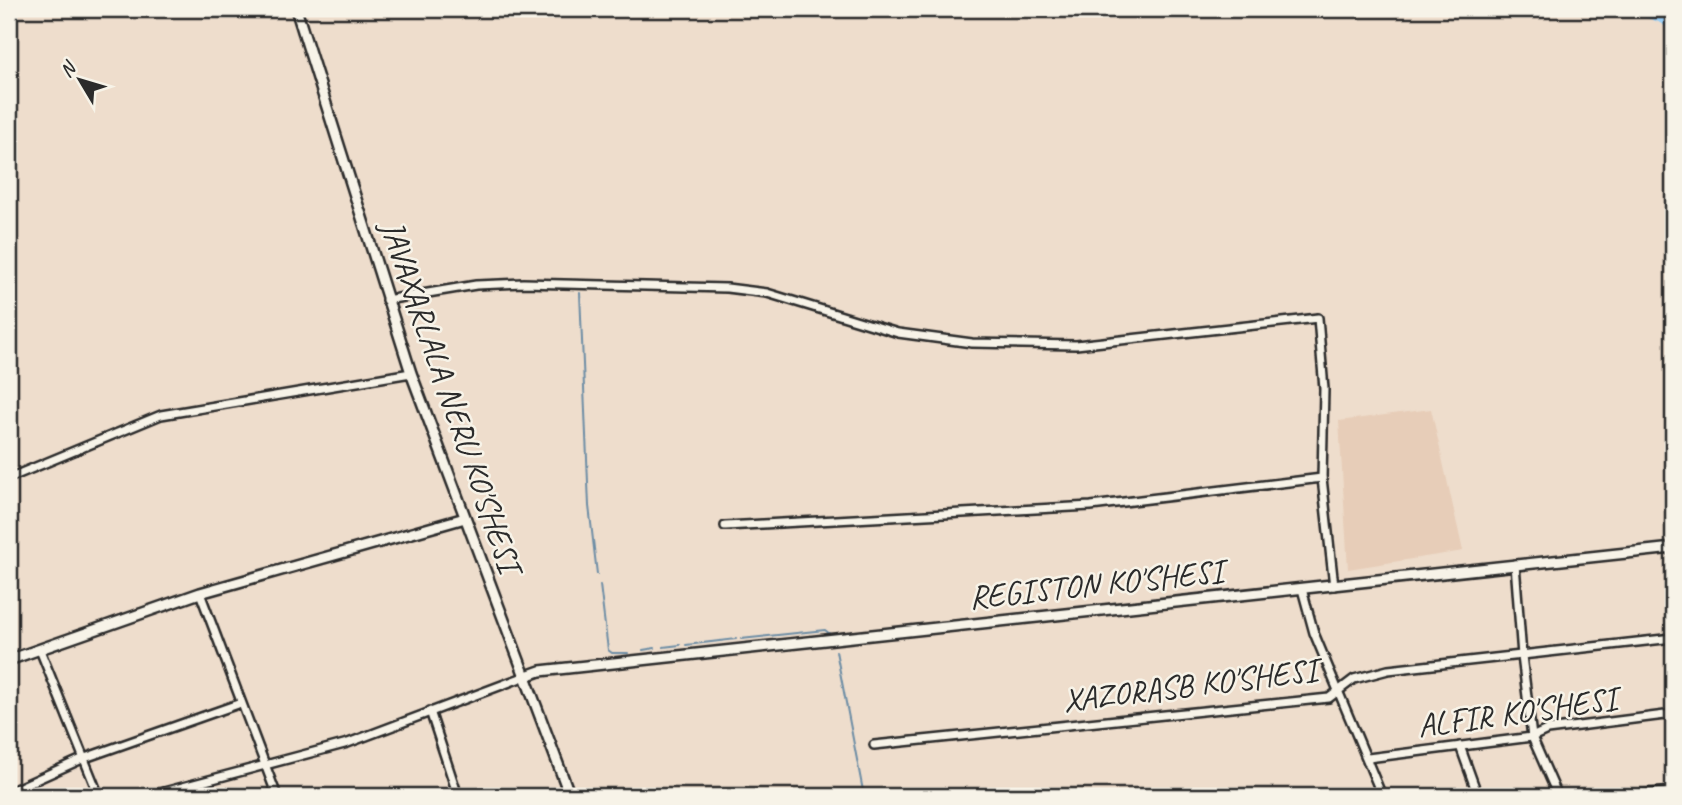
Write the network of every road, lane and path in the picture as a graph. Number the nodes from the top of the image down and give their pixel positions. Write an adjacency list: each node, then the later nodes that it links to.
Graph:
1 (296, 9): 4 (street, JAVAXARLALA NERU KO'SHESI)
2 (1653, 9): 3 (street)
3 (1673, 13)
4 (386, 300): 5 (street, JAVAXARLALA NERU KO'SHESI); 7 (street)
5 (411, 373): 6 (street); 8 (street, JAVAXARLALA NERU KO'SHESI)
6 (9, 478)
7 (1322, 478): 9 (street); 12 (street)
8 (465, 517): 14 (street); 19 (street, JAVAXARLALA NERU KO'SHESI)
9 (725, 526)
10 (1673, 548): 11 (street, REGISTON KO'SHESI)
11 (1516, 565): 12 (street, REGISTON KO'SHESI); 17 (street)
12 (1334, 586): 13 (street, REGISTON KO'SHESI)
13 (1302, 589): 19 (street, REGISTON KO'SHESI); 20 (street)
14 (200, 593): 16 (street); 21 (street)
15 (1673, 638): 17 (street, XAZORASB KO'SHESI)
16 (40, 650): 18 (street); 28 (street)
17 (1522, 656): 20 (street, XAZORASB KO'SHESI); 24 (street)
18 (9, 660)
19 (526, 676): 22 (street); 36 (street, JAVAXARLALA NERU KO'SHESI)
20 (1337, 692): 25 (street, XAZORASB KO'SHESI); 27 (street)
21 (241, 703): 28 (street); 29 (street)
22 (430, 711): 29 (street); 35 (street)
23 (1673, 714): 24 (street, ALFIR KO'SHESI)
24 (1532, 737): 26 (street, ALFIR KO'SHESI); 40 (street)
25 (874, 745)
26 (1460, 746): 27 (street, ALFIR KO'SHESI); 39 (street)
27 (1367, 758): 38 (street)
28 (82, 759): 31 (street); 33 (street)
29 (264, 766): 32 (street); 34 (street)
30 (1673, 791): 41 (street)
31 (9, 792)
32 (163, 792)
33 (99, 796)
34 (277, 796)
35 (458, 796)
36 (570, 796)
37 (1376, 796): 38 (street)
38 (1382, 796)
39 (1478, 796)
40 (1558, 796)
41 (1624, 796)

